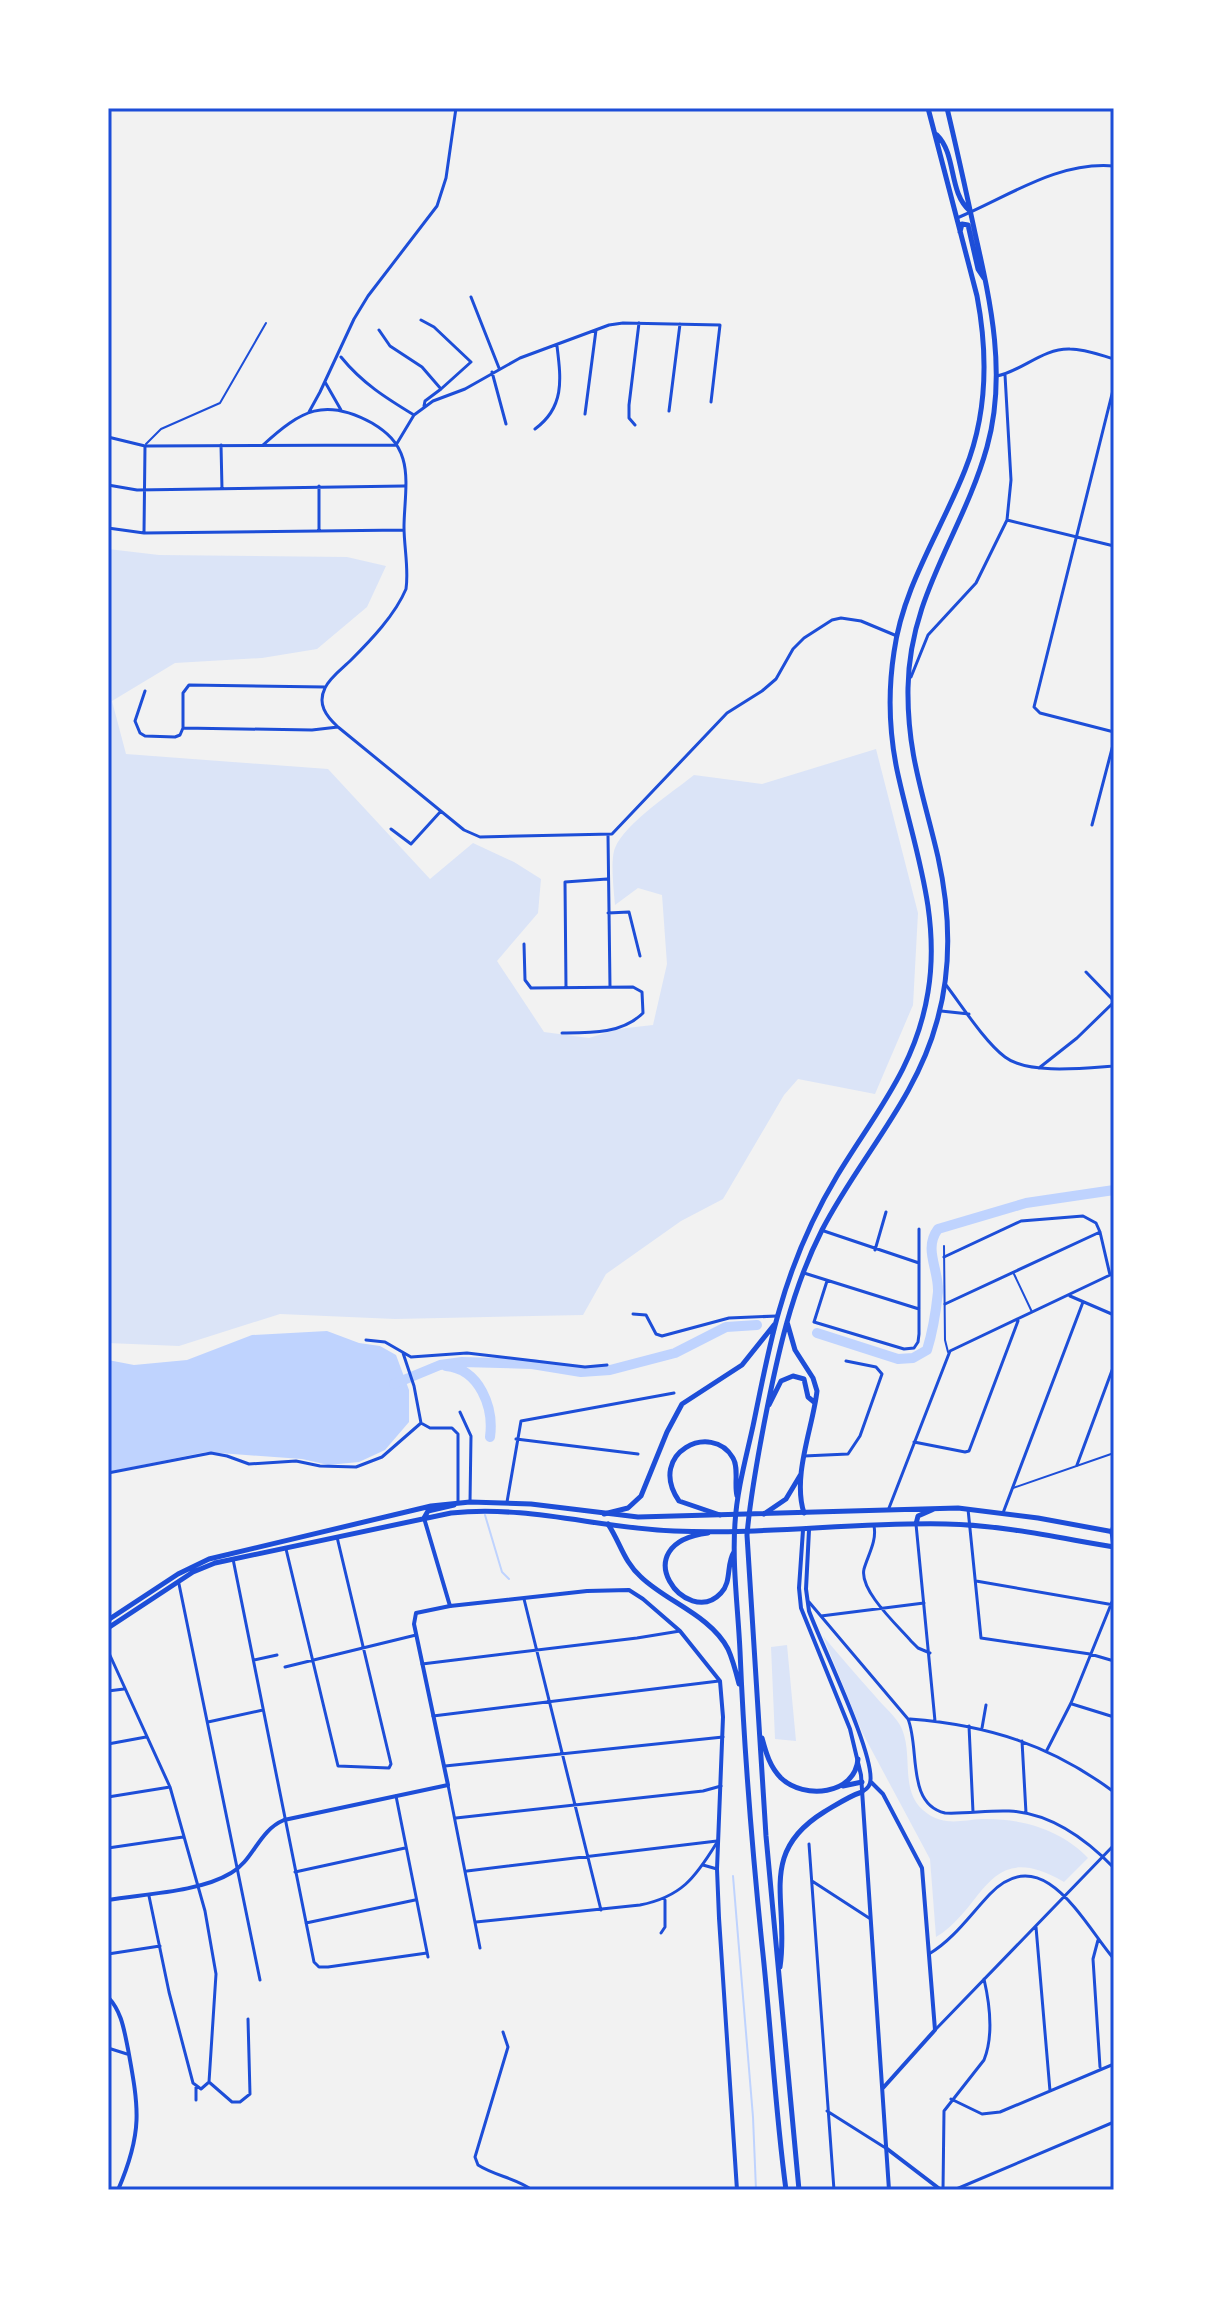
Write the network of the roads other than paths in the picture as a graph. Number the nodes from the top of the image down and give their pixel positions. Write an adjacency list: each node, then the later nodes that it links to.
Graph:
1 (456, 108): 24 (street)
2 (928, 108): 4 (main road)
3 (947, 108): 6 (main road)
4 (934, 133): 6 (main road); 7 (main road)
5 (1114, 166): 6 (street)
6 (971, 212): 7 (street); 9 (main road)
7 (956, 218): 8 (main road)
8 (960, 234): 9 (main road); 56 (main road)
9 (987, 282): 23 (main road)
10 (471, 297): 20 (street)
11 (421, 320): 26 (street)
12 (266, 323): 43 (lane)
13 (639, 323): 14 (street); 16 (street); 35 (street)
14 (681, 323): 27 (street); 30 (street)
15 (379, 330): 26 (street)
16 (596, 330): 17 (street); 32 (street)
17 (557, 346): 20 (street); 36 (street)
18 (341, 357): 33 (street)
19 (1114, 359): 22 (street)
20 (499, 368): 21 (street)
21 (492, 372): 28 (street); 34 (street)
22 (1005, 375): 23 (street); 49 (street)
23 (997, 376): 57 (main road)
24 (325, 382): 29 (street); 31 (street)
25 (1114, 386): 54 (street)
26 (441, 389): 28 (street)
27 (711, 402)
28 (424, 406): 33 (street)
29 (341, 410): 31 (street); 37 (street)
30 (669, 411)
31 (308, 413): 41 (street)
32 (585, 414)
33 (414, 415): 42 (street)
34 (506, 424)
35 (635, 425)
36 (535, 429)
37 (388, 433): 39 (street); 42 (street)
38 (108, 437): 43 (street)
39 (382, 443): 41 (street); 42 (street)
40 (221, 445): 41 (street); 43 (street); 48 (street)
41 (263, 445)
42 (396, 445): 46 (street)
43 (145, 446): 47 (street)
44 (108, 485): 47 (street)
45 (319, 486): 46 (street); 48 (street); 51 (street)
46 (404, 486): 52 (street)
47 (146, 489): 48 (street); 53 (street)
48 (222, 489)
49 (1007, 520): 54 (street); 57 (street)
50 (108, 528): 53 (street)
51 (319, 530): 52 (street); 53 (street)
52 (404, 530): 58 (street)
53 (144, 533)
54 (1076, 536): 55 (street); 62 (street)
55 (1114, 546)
56 (897, 636): 67 (street); 101 (main road)
57 (908, 686): 73 (main road)
58 (325, 687): 60 (street); 61 (street)
59 (145, 691): 61 (street)
60 (338, 727): 61 (street); 64 (street)
61 (183, 728)
62 (1114, 732)
63 (1114, 741): 65 (street)
64 (441, 811): 66 (street); 67 (street)
65 (1092, 825)
66 (391, 829)
67 (608, 835): 68 (street)
68 (607, 879): 69 (street); 75 (street)
69 (608, 913): 71 (street); 74 (street)
70 (524, 944): 75 (street)
71 (640, 956)
72 (1086, 972): 76 (street)
73 (945, 984): 77 (main road); 78 (street)
74 (610, 987): 75 (street); 79 (street)
75 (566, 988)
76 (1114, 1001): 81 (street)
77 (940, 1011): 78 (street); 84 (main road)
78 (969, 1014): 81 (street)
79 (562, 1033)
80 (1114, 1066): 81 (street)
81 (1039, 1068)
82 (886, 1212): 87 (street)
83 (919, 1229): 89 (street)
84 (822, 1230): 87 (street); 90 (main road)
85 (1100, 1232): 88 (street); 91 (street); 92 (street)
86 (944, 1246): 88 (lane)
87 (875, 1250): 89 (street)
88 (944, 1257): 96 (lane)
89 (919, 1263): 97 (street)
90 (803, 1273): 93 (street); 102 (main road)
91 (1014, 1273): 96 (street); 98 (lane)
92 (1112, 1276): 94 (street)
93 (827, 1281): 97 (street); 97 (street)
94 (1069, 1296): 95 (street); 98 (street)
95 (1083, 1302): 100 (street); 124 (street)
96 (945, 1304): 107 (lane)
97 (919, 1309)
98 (1033, 1313): 103 (street)
99 (633, 1314): 101 (street)
100 (1114, 1315)
101 (777, 1316): 104 (main road)
102 (787, 1321): 112 (main road); 113 (main road)
103 (1018, 1321): 107 (street); 117 (street)
104 (775, 1324): 125 (main road); 134 (main road)
105 (366, 1340): 106 (street)
106 (403, 1353): 109 (street); 115 (street)
107 (948, 1353): 117 (street)
108 (846, 1361): 120 (street)
109 (607, 1365)
110 (1114, 1365): 121 (street)
111 (674, 1393): 116 (street)
112 (814, 1402): 113 (main road); 120 (main road)
113 (767, 1407): 189 (main road)
114 (460, 1412): 127 (street)
115 (421, 1423): 122 (street); 126 (street)
116 (516, 1439): 119 (street); 128 (street)
117 (914, 1442): 129 (street)
118 (1114, 1453): 121 (lane)
119 (638, 1454)
120 (804, 1456): 123 (main road)
121 (1077, 1465): 124 (lane)
122 (108, 1473)
123 (802, 1473): 132 (main road); 135 (main road)
124 (1012, 1489): 133 (street)
125 (738, 1497): 136 (main road); 149 (main road)
126 (458, 1502): 127 (main road); 137 (main road); 161 (main road)
127 (470, 1502): 128 (main road)
128 (507, 1502): 134 (main road)
129 (889, 1508): 130 (main road); 132 (main road)
130 (936, 1508): 131 (main road); 140 (main road)
131 (968, 1508): 133 (main road); 141 (street)
132 (804, 1513): 135 (main road)
133 (1003, 1513): 144 (main road)
134 (604, 1514): 136 (main road)
135 (764, 1514): 136 (main road)
136 (720, 1515)
137 (424, 1518): 139 (main road); 146 (main road); 158 (main road)
138 (1114, 1522): 144 (street)
139 (608, 1524): 145 (main road); 179 (main road)
140 (916, 1524): 141 (main road); 142 (main road); 156 (street)
141 (969, 1524): 147 (main road); 152 (street)
142 (874, 1526): 143 (main road); 159 (street)
143 (806, 1530): 145 (main road); 155 (main road); 198 (main road)
144 (1113, 1532): 147 (street)
145 (708, 1533): 149 (main road)
146 (337, 1537): 148 (main road); 165 (street)
147 (1114, 1547)
148 (286, 1549): 150 (main road); 172 (street)
149 (734, 1551): 179 (main road)
150 (233, 1559): 151 (main road); 171 (street)
151 (178, 1581): 162 (main road); 188 (street)
152 (974, 1581): 157 (street); 169 (street)
153 (1114, 1597): 157 (street)
154 (524, 1598): 158 (main road); 163 (main road); 167 (street)
155 (807, 1599): 160 (street); 201 (main road)
156 (924, 1603): 159 (street); 168 (street)
157 (1112, 1604): 169 (street)
158 (450, 1606): 164 (main road)
159 (883, 1608): 160 (street); 168 (street)
160 (821, 1616): 186 (street)
161 (108, 1620)
162 (108, 1628)
163 (680, 1631): 167 (street); 176 (main road)
164 (416, 1635): 165 (street); 174 (main road)
165 (363, 1649): 172 (street); 172 (street)
166 (108, 1651): 177 (street)
167 (537, 1651): 174 (street); 180 (street)
168 (930, 1653): 187 (street)
169 (1090, 1654): 173 (street); 181 (street)
170 (277, 1655): 171 (street)
171 (254, 1660): 183 (street)
172 (312, 1661): 175 (street)
173 (1114, 1661)
174 (422, 1664): 184 (main road)
175 (285, 1667)
176 (720, 1681): 180 (street); 193 (main road)
177 (124, 1689): 178 (street); 192 (street)
178 (108, 1691)
179 (742, 1693): 271 (main road)
180 (550, 1703): 184 (street); 197 (street)
181 (1071, 1703): 185 (street); 196 (street)
182 (986, 1705): 191 (street)
183 (264, 1710): 188 (street); 214 (street)
184 (433, 1716): 199 (main road)
185 (1114, 1717)
186 (908, 1719): 187 (street); 211 (street)
187 (935, 1721): 190 (street)
188 (208, 1722): 224 (street)
189 (758, 1723): 205 (main road); 248 (main road)
190 (969, 1726): 191 (street); 211 (street)
191 (982, 1728): 194 (street)
192 (146, 1737): 195 (street); 204 (street)
193 (723, 1737): 197 (street); 203 (main road)
194 (1022, 1741): 196 (street); 212 (street)
195 (108, 1744)
196 (1047, 1750): 207 (street)
197 (562, 1754): 199 (street); 210 (street)
198 (858, 1759): 200 (main road); 205 (main road)
199 (445, 1766): 202 (main road)
200 (862, 1782): 201 (main road); 205 (main road); 206 (main road)
201 (871, 1782): 206 (main road); 246 (main road)
202 (448, 1785): 208 (main road); 213 (street)
203 (721, 1786): 210 (street); 216 (main road)
204 (170, 1787): 209 (street); 215 (street)
205 (834, 1789)
206 (862, 1792): 237 (main road); 248 (main road)
207 (1114, 1792)
208 (396, 1796): 214 (main road); 220 (street)
209 (108, 1797)
210 (574, 1805): 213 (street); 221 (street)
211 (973, 1812): 212 (street)
212 (1026, 1813): 222 (street)
213 (456, 1818): 227 (street)
214 (284, 1820): 224 (main road); 228 (street)
215 (185, 1836): 219 (street); 230 (street)
216 (718, 1841): 221 (street); 223 (street); 226 (main road)
217 (809, 1844): 229 (street)
218 (1114, 1845): 222 (street)
219 (108, 1848)
220 (406, 1848): 228 (street); 234 (street)
221 (588, 1856): 227 (street); 236 (street)
222 (1103, 1857): 225 (street); 232 (street)
223 (703, 1865): 226 (street); 235 (street)
224 (238, 1868): 230 (main road); 250 (street)
225 (1114, 1868)
226 (717, 1869): 270 (main road)
227 (467, 1871): 238 (street)
228 (295, 1872): 239 (street)
229 (812, 1880): 237 (street); 265 (street)
230 (199, 1884): 231 (main road); 259 (street)
231 (148, 1894): 233 (main road); 243 (street)
232 (1065, 1897): 240 (street); 242 (street); 246 (street)
233 (108, 1900)
234 (416, 1900): 239 (street); 239 (street)
235 (665, 1900): 236 (street); 241 (street)
236 (601, 1910): 238 (street)
237 (869, 1918): 261 (main road)
238 (476, 1922): 244 (street)
239 (306, 1923)
240 (1036, 1927): 249 (street); 262 (street)
241 (661, 1933)
242 (1098, 1940): 247 (street); 258 (street)
243 (160, 1946): 245 (street); 260 (street)
244 (480, 1948)
245 (108, 1954)
246 (929, 1954): 253 (main road)
247 (1114, 1959)
248 (779, 1976): 272 (main road)
249 (984, 1979): 253 (street); 263 (street)
250 (260, 1980)
251 (108, 1997): 256 (main road)
252 (248, 2019): 259 (street)
253 (935, 2030): 261 (main road)
254 (503, 2032): 269 (street)
255 (108, 2048): 256 (street)
256 (129, 2054): 268 (main road)
257 (1114, 2064): 258 (street)
258 (1100, 2068): 262 (street)
259 (209, 2082): 260 (street)
260 (194, 2085): 264 (street)
261 (883, 2088): 267 (main road)
262 (1050, 2091): 263 (street)
263 (951, 2099): 275 (street)
264 (196, 2100)
265 (827, 2111): 267 (street); 273 (street)
266 (1114, 2122): 276 (street)
267 (886, 2148): 274 (main road); 275 (main road)
268 (118, 2190)
269 (532, 2190)
270 (737, 2190)
271 (786, 2190)
272 (799, 2190)
273 (834, 2190)
274 (889, 2190)
275 (942, 2190)
276 (954, 2190)

